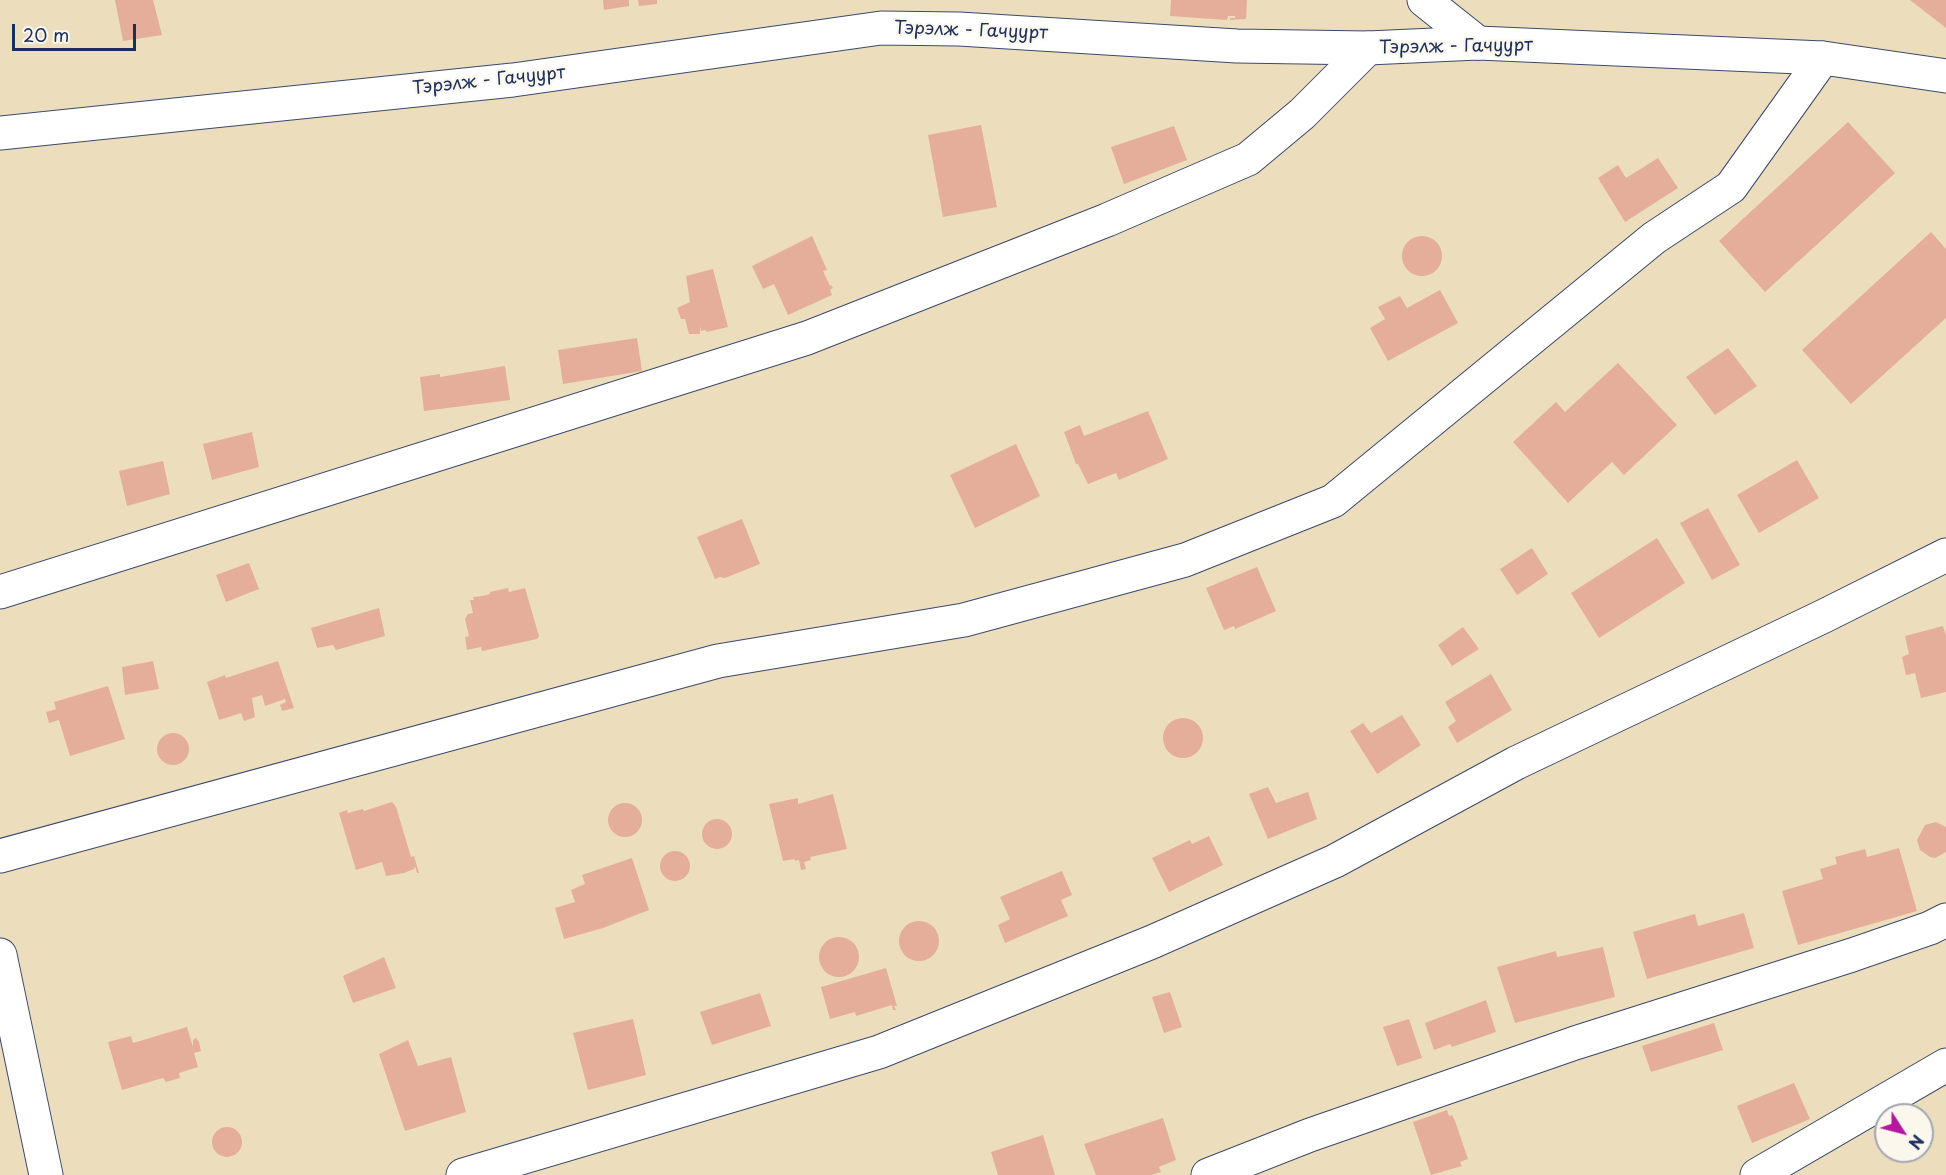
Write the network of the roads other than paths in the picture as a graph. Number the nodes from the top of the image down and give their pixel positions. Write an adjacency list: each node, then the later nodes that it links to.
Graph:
1 (1424, 0): 2 (street)
2 (1478, 43): 3 (street, Тэрэлж - Гачуурт); 4 (street, Тэрэлж - Гачуурт)
3 (1368, 48): 6 (street, Тэрэлж - Гачуурт); 8 (street)
4 (1822, 58): 5 (street, Тэрэлж - Гачуурт); 9 (street)
5 (1946, 76)
6 (0, 133)
7 (1946, 555): 14 (street)
8 (0, 592)
9 (0, 856)
10 (1946, 920): 15 (street)
11 (0, 955): 13 (street)
12 (1946, 1065): 16 (street)
13 (46, 1175)
14 (463, 1175)
15 (1208, 1175)
16 (1757, 1175)

